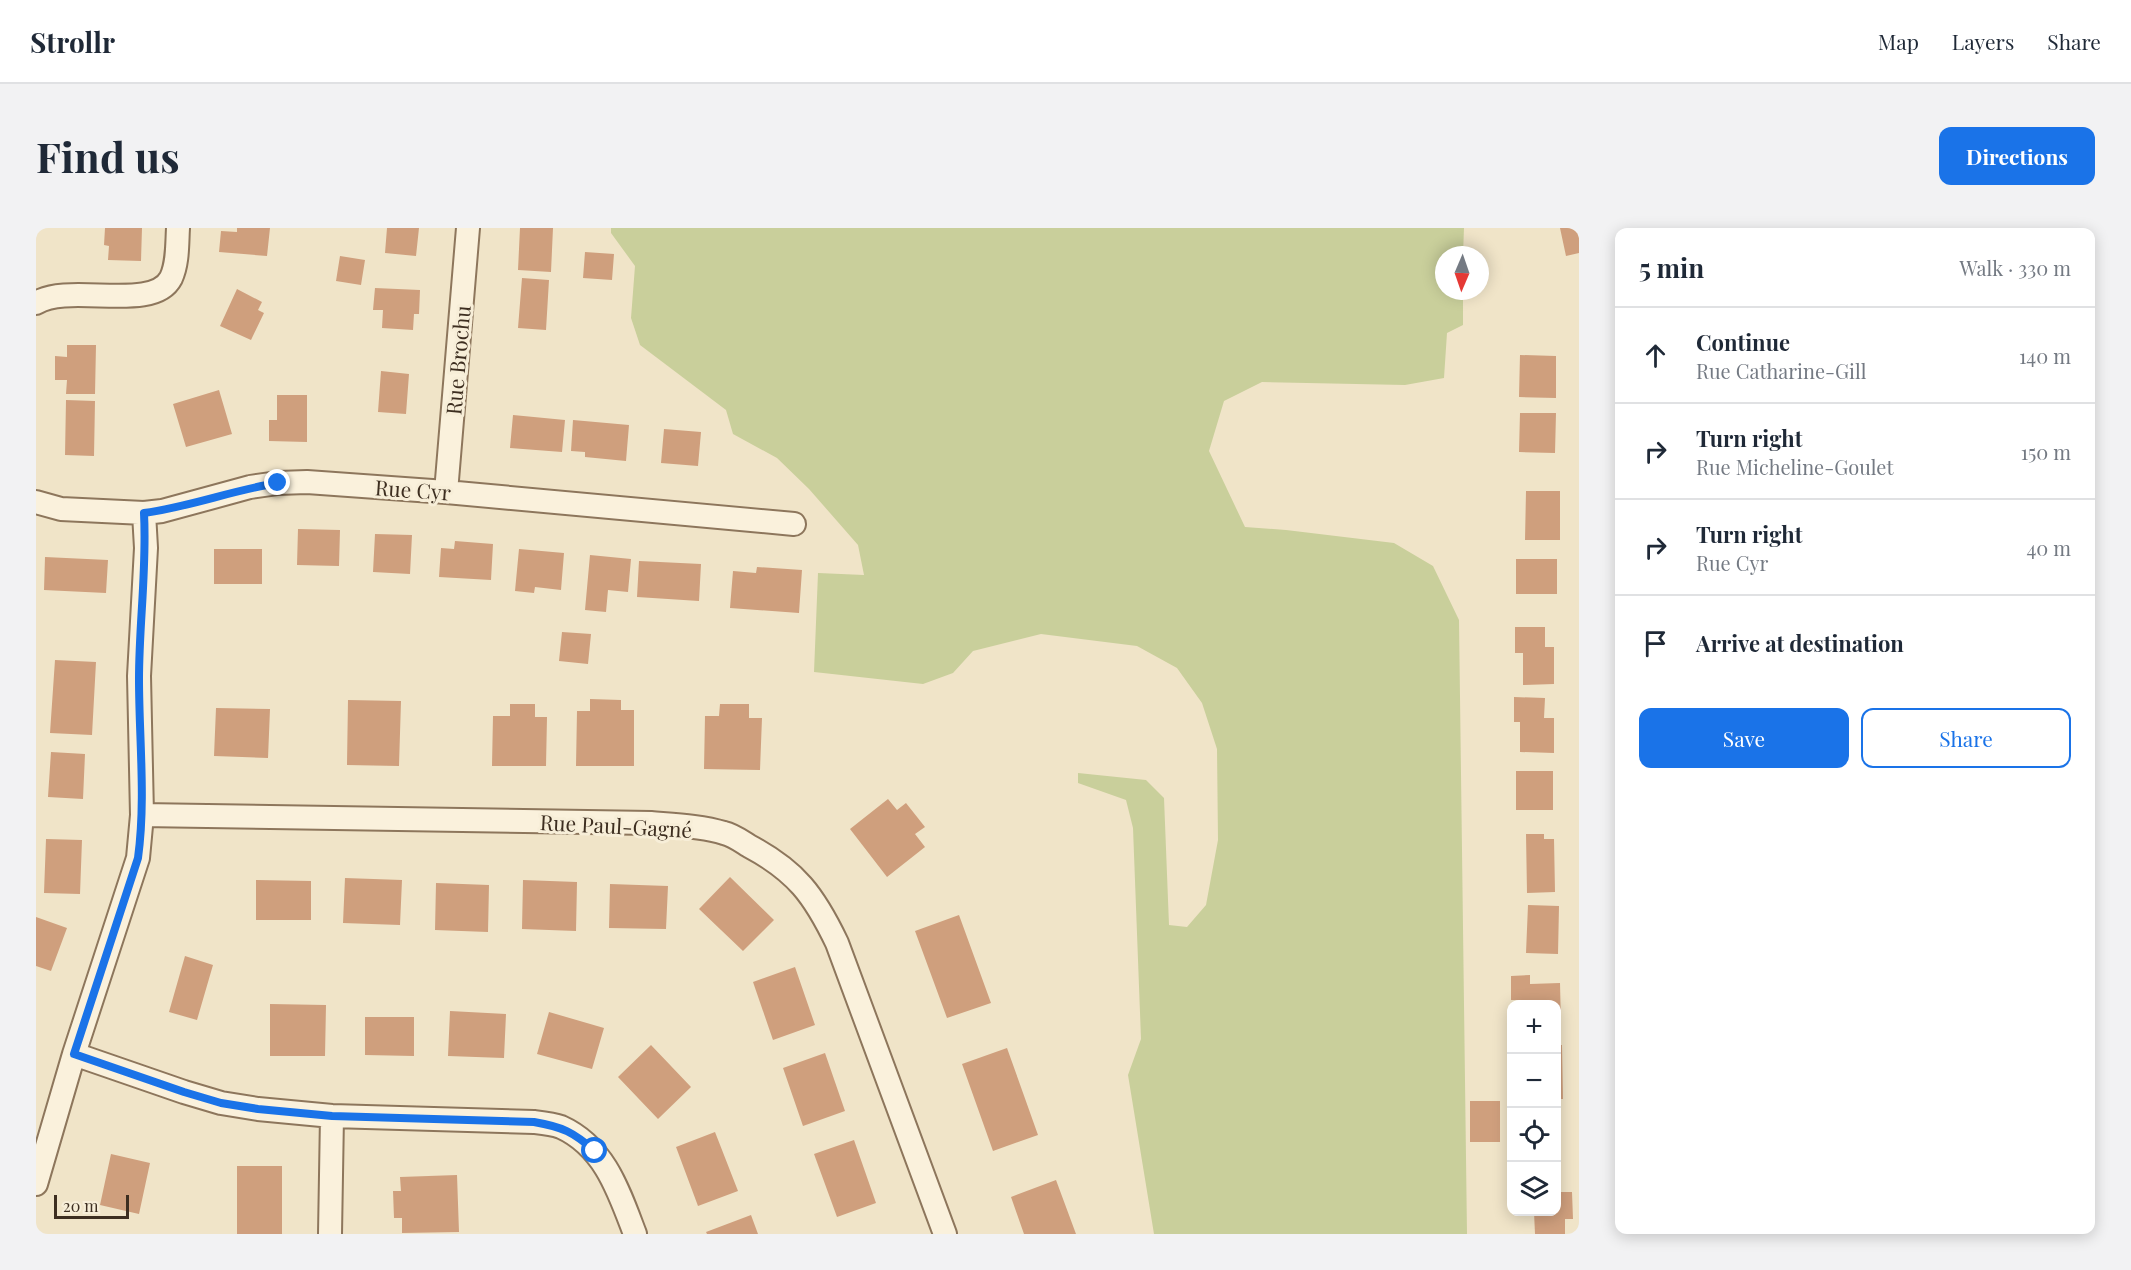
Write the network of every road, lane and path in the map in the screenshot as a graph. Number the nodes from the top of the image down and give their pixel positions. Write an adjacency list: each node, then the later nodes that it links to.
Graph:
1 (178, 228): 3 (street)
2 (468, 228): 4 (street, Rue Brochu)
3 (36, 303)
4 (446, 492): 6 (street, Rue Cyr); 7 (street, Rue Cyr)
5 (36, 502): 6 (street, Rue Cyr)
6 (144, 513): 8 (street)
7 (794, 524)
8 (142, 815): 9 (street); 14 (street, Rue Paul-Gagné)
9 (74, 1054): 10 (street); 11 (street)
10 (332, 1116): 12 (street); 13 (street)
11 (36, 1184)
12 (330, 1234)
13 (635, 1234)
14 (945, 1234)

